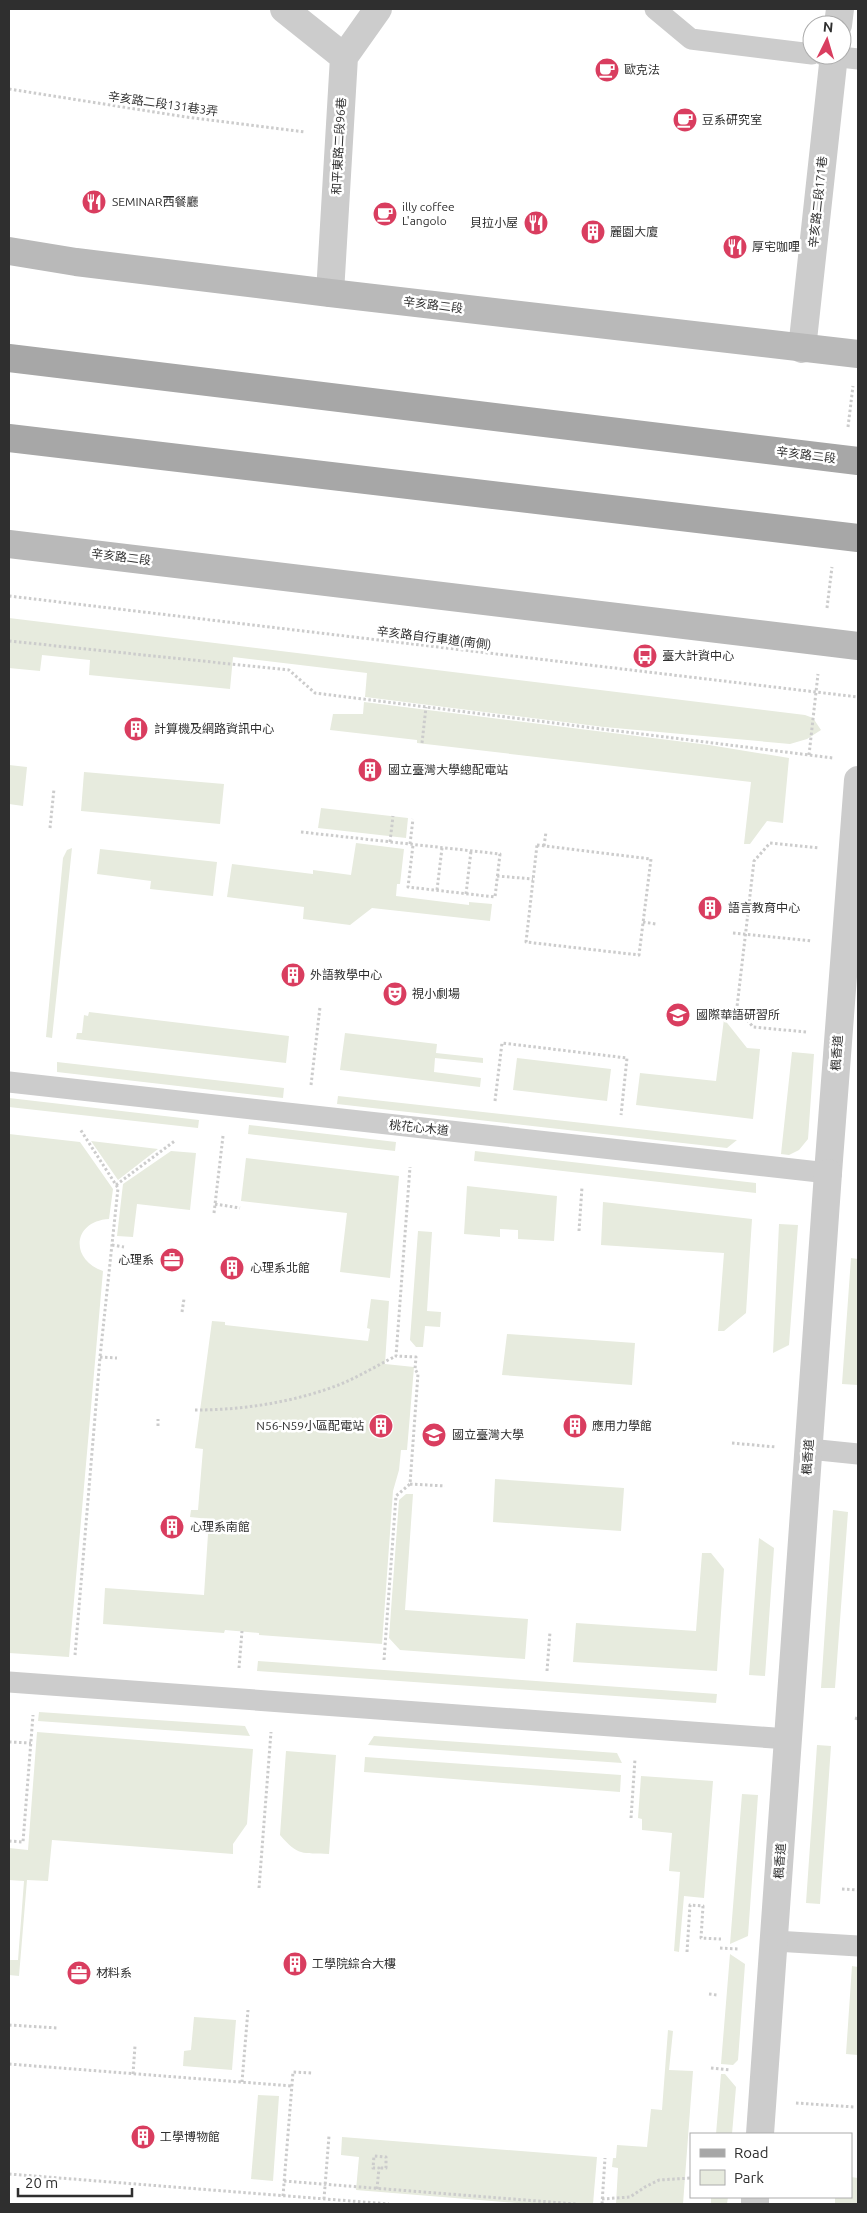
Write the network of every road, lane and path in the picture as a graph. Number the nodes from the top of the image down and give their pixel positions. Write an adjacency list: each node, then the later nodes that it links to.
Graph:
1 (284, 9): 5 (street)
2 (378, 9): 5 (street)
3 (655, 9): 4 (lane)
4 (802, 52)
5 (344, 57): 10 (street, 和平東路二段96巷)
6 (831, 65): 11 (street, 辛亥路二段171巷)
7 (9, 90): 8 (path, 辛亥路二段131巷3弄)
8 (314, 133)
9 (9, 251): 10 (main road, 辛亥路二段)
10 (330, 293): 11 (main road, 辛亥路二段)
11 (802, 349): 12 (main road, 辛亥路二段)
12 (858, 354)
13 (9, 358): 15 (main road, 辛亥路二段)
14 (9, 438): 16 (main road)
15 (858, 461)
16 (858, 538)
17 (9, 544): 20 (main road, 辛亥路二段)
18 (9, 596): 21 (path, 辛亥路自行車道(南側))
19 (9, 641): 22 (path)
20 (858, 646)
21 (858, 697)
22 (426, 707): 23 (path); 24 (path)
23 (422, 743)
24 (838, 759)
25 (858, 780): 37 (street, 楓香道)
26 (54, 789): 29 (path)
27 (393, 816): 32 (path)
28 (413, 819): 33 (path)
29 (50, 828)
30 (301, 832): 32 (path)
31 (546, 832): 34 (path)
32 (390, 842): 33 (path)
33 (412, 845): 35 (path); 40 (path)
34 (544, 846): 39 (path); 42 (path)
35 (442, 848): 36 (path); 40 (path)
36 (471, 851): 38 (path); 41 (path)
37 (853, 851): 45 (path); 46 (street, 楓香道)
38 (498, 876): 39 (path); 41 (path)
39 (534, 879): 42 (path)
40 (437, 890): 41 (path)
41 (466, 894)
42 (643, 922): 43 (path)
43 (656, 924)
44 (733, 934): 45 (path)
45 (745, 934): 46 (path); 48 (path)
46 (846, 945): 48 (street, 楓香道)
47 (320, 1008): 52 (path)
48 (839, 1034): 57 (street, 楓香道)
49 (9, 1082): 51 (lane, 桃花心木道)
50 (495, 1100): 53 (path)
51 (226, 1106): 52 (lane, 桃花心木道); 60 (path)
52 (308, 1115): 57 (lane, 桃花心木道)
53 (621, 1115)
54 (80, 1129): 58 (path)
55 (176, 1140): 58 (path)
56 (410, 1167): 68 (path)
57 (828, 1173): 75 (street, 楓香道)
58 (116, 1185): 64 (path)
59 (582, 1186): 63 (path)
60 (215, 1204): 61 (path); 62 (path)
61 (240, 1208)
62 (214, 1213)
63 (579, 1231)
64 (112, 1245): 65 (path); 69 (path)
65 (124, 1246)
66 (184, 1298): 67 (path)
67 (182, 1312)
68 (396, 1356): 71 (path); 77 (path)
69 (100, 1357): 70 (path); 85 (path)
70 (118, 1358)
71 (195, 1410)
72 (158, 1419): 73 (path)
73 (158, 1426)
74 (732, 1443): 75 (path)
75 (809, 1449): 76 (lane); 89 (street, 楓香道)
76 (858, 1454)
77 (410, 1484): 78 (path); 81 (path)
78 (445, 1486)
79 (242, 1631): 86 (path)
80 (550, 1632): 82 (path)
81 (384, 1660)
82 (547, 1671)
83 (9, 1682): 84 (lane)
84 (35, 1684): 85 (lane); 91 (path)
85 (73, 1687): 86 (lane)
86 (237, 1699): 87 (lane)
87 (274, 1701): 88 (lane); 94 (path)
88 (638, 1727): 89 (lane); 92 (path)
89 (788, 1739): 98 (street, 楓香道)
90 (9, 1742): 91 (path)
91 (31, 1743): 93 (path)
92 (631, 1818)
93 (9, 1841)
94 (259, 1888)
95 (842, 1889): 96 (path)
96 (858, 1890)
97 (721, 1939): 100 (path)
98 (775, 1940): 99 (lane); 112 (street, 楓香道)
99 (858, 1946)
100 (687, 1952)
101 (709, 1994): 102 (path)
102 (717, 1995)
103 (248, 2010): 110 (path)
104 (9, 2025): 105 (path)
105 (58, 2028)
106 (135, 2046): 108 (path)
107 (9, 2064): 108 (path)
108 (133, 2074): 110 (path)
109 (313, 2074): 111 (path)
110 (242, 2082): 111 (path)
111 (292, 2086): 120 (path)
112 (763, 2101): 113 (path); 114 (street, 楓香道)
113 (854, 2107)
114 (760, 2133)
115 (329, 2136): 121 (path)
116 (606, 2158): 125 (path)
117 (379, 2168): 117 (path); 122 (path)
118 (9, 2174): 123 (path)
119 (690, 2178): 125 (path)
120 (284, 2181): 121 (path); 123 (path)
121 (325, 2185): 122 (path); 124 (path)
122 (377, 2188): 127 (path)
123 (283, 2196): 124 (path)
124 (324, 2199): 126 (path)
125 (602, 2199): 128 (path)
126 (389, 2204)
127 (576, 2204)
128 (602, 2204)

